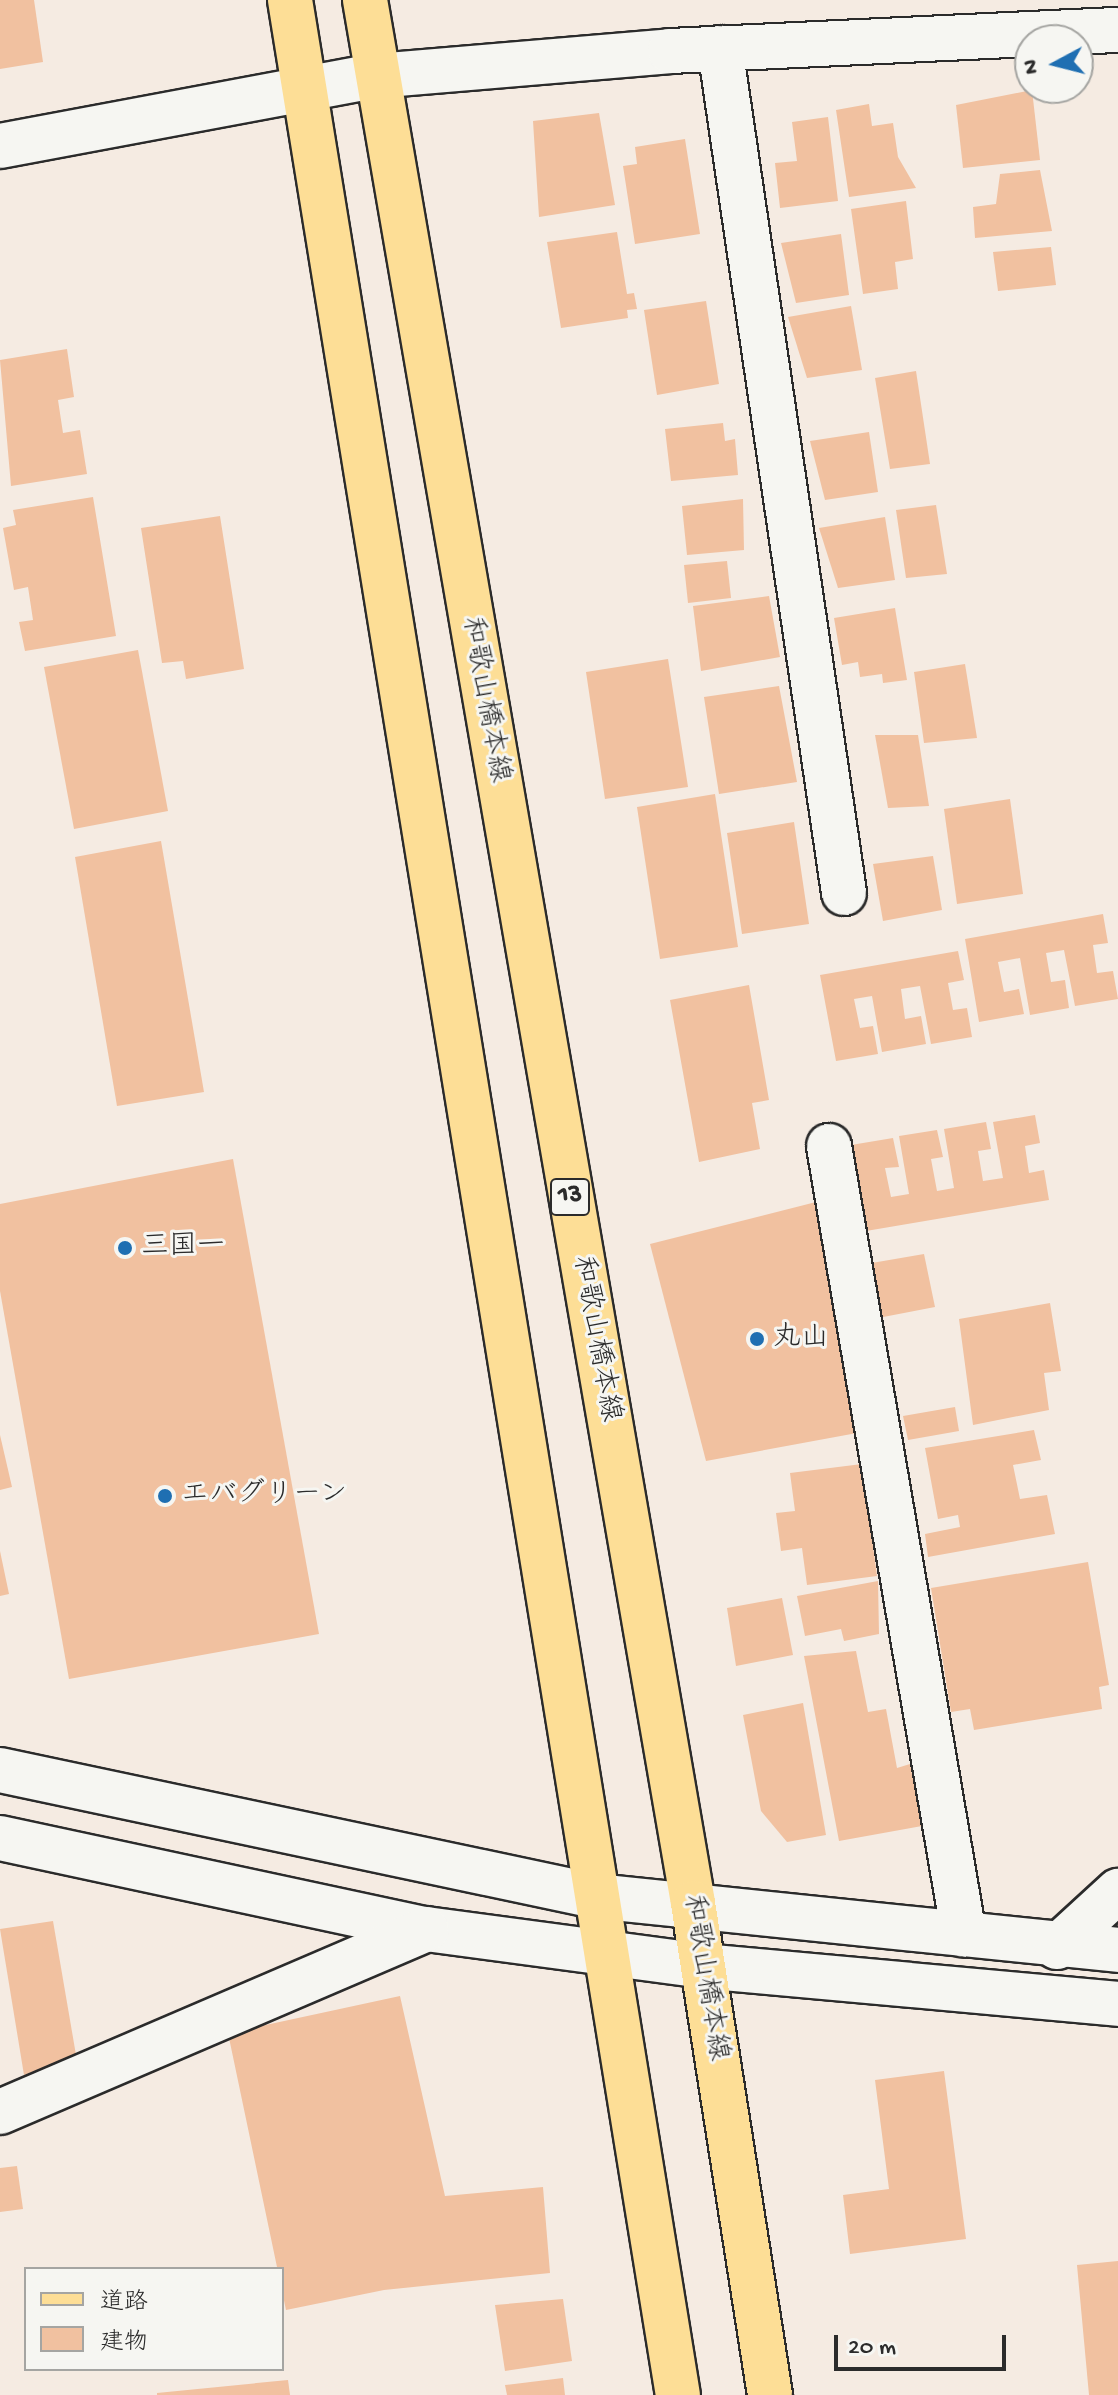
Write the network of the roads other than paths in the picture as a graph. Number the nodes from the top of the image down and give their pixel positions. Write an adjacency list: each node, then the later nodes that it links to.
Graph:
1 (290, 0): 6 (main road)
2 (365, 0): 5 (main road, 和歌山橋本線 / 13)
3 (1118, 30): 4 (street)
4 (720, 48): 5 (street); 8 (street)
5 (375, 76): 6 (street); 14 (main road, 和歌山橋本線 / 13)
6 (303, 92): 7 (street); 13 (main road)
7 (0, 146)
8 (844, 893)
9 (829, 1146): 16 (street)
10 (0, 1770): 13 (street)
11 (0, 1838): 15 (street)
12 (1118, 1891): 17 (street)
13 (595, 1896): 14 (street); 19 (main road)
14 (693, 1903): 16 (street); 20 (main road, 和歌山橋本線 / 13)
15 (426, 1929): 19 (street); 22 (street)
16 (964, 1935): 17 (street)
17 (1057, 1947): 18 (street)
18 (1118, 1950)
19 (607, 1955): 20 (street); 23 (main road)
20 (702, 1966): 21 (street); 24 (main road, 和歌山橋本線 / 13)
21 (1118, 2004)
22 (0, 2112)
23 (678, 2395)
24 (770, 2395)

